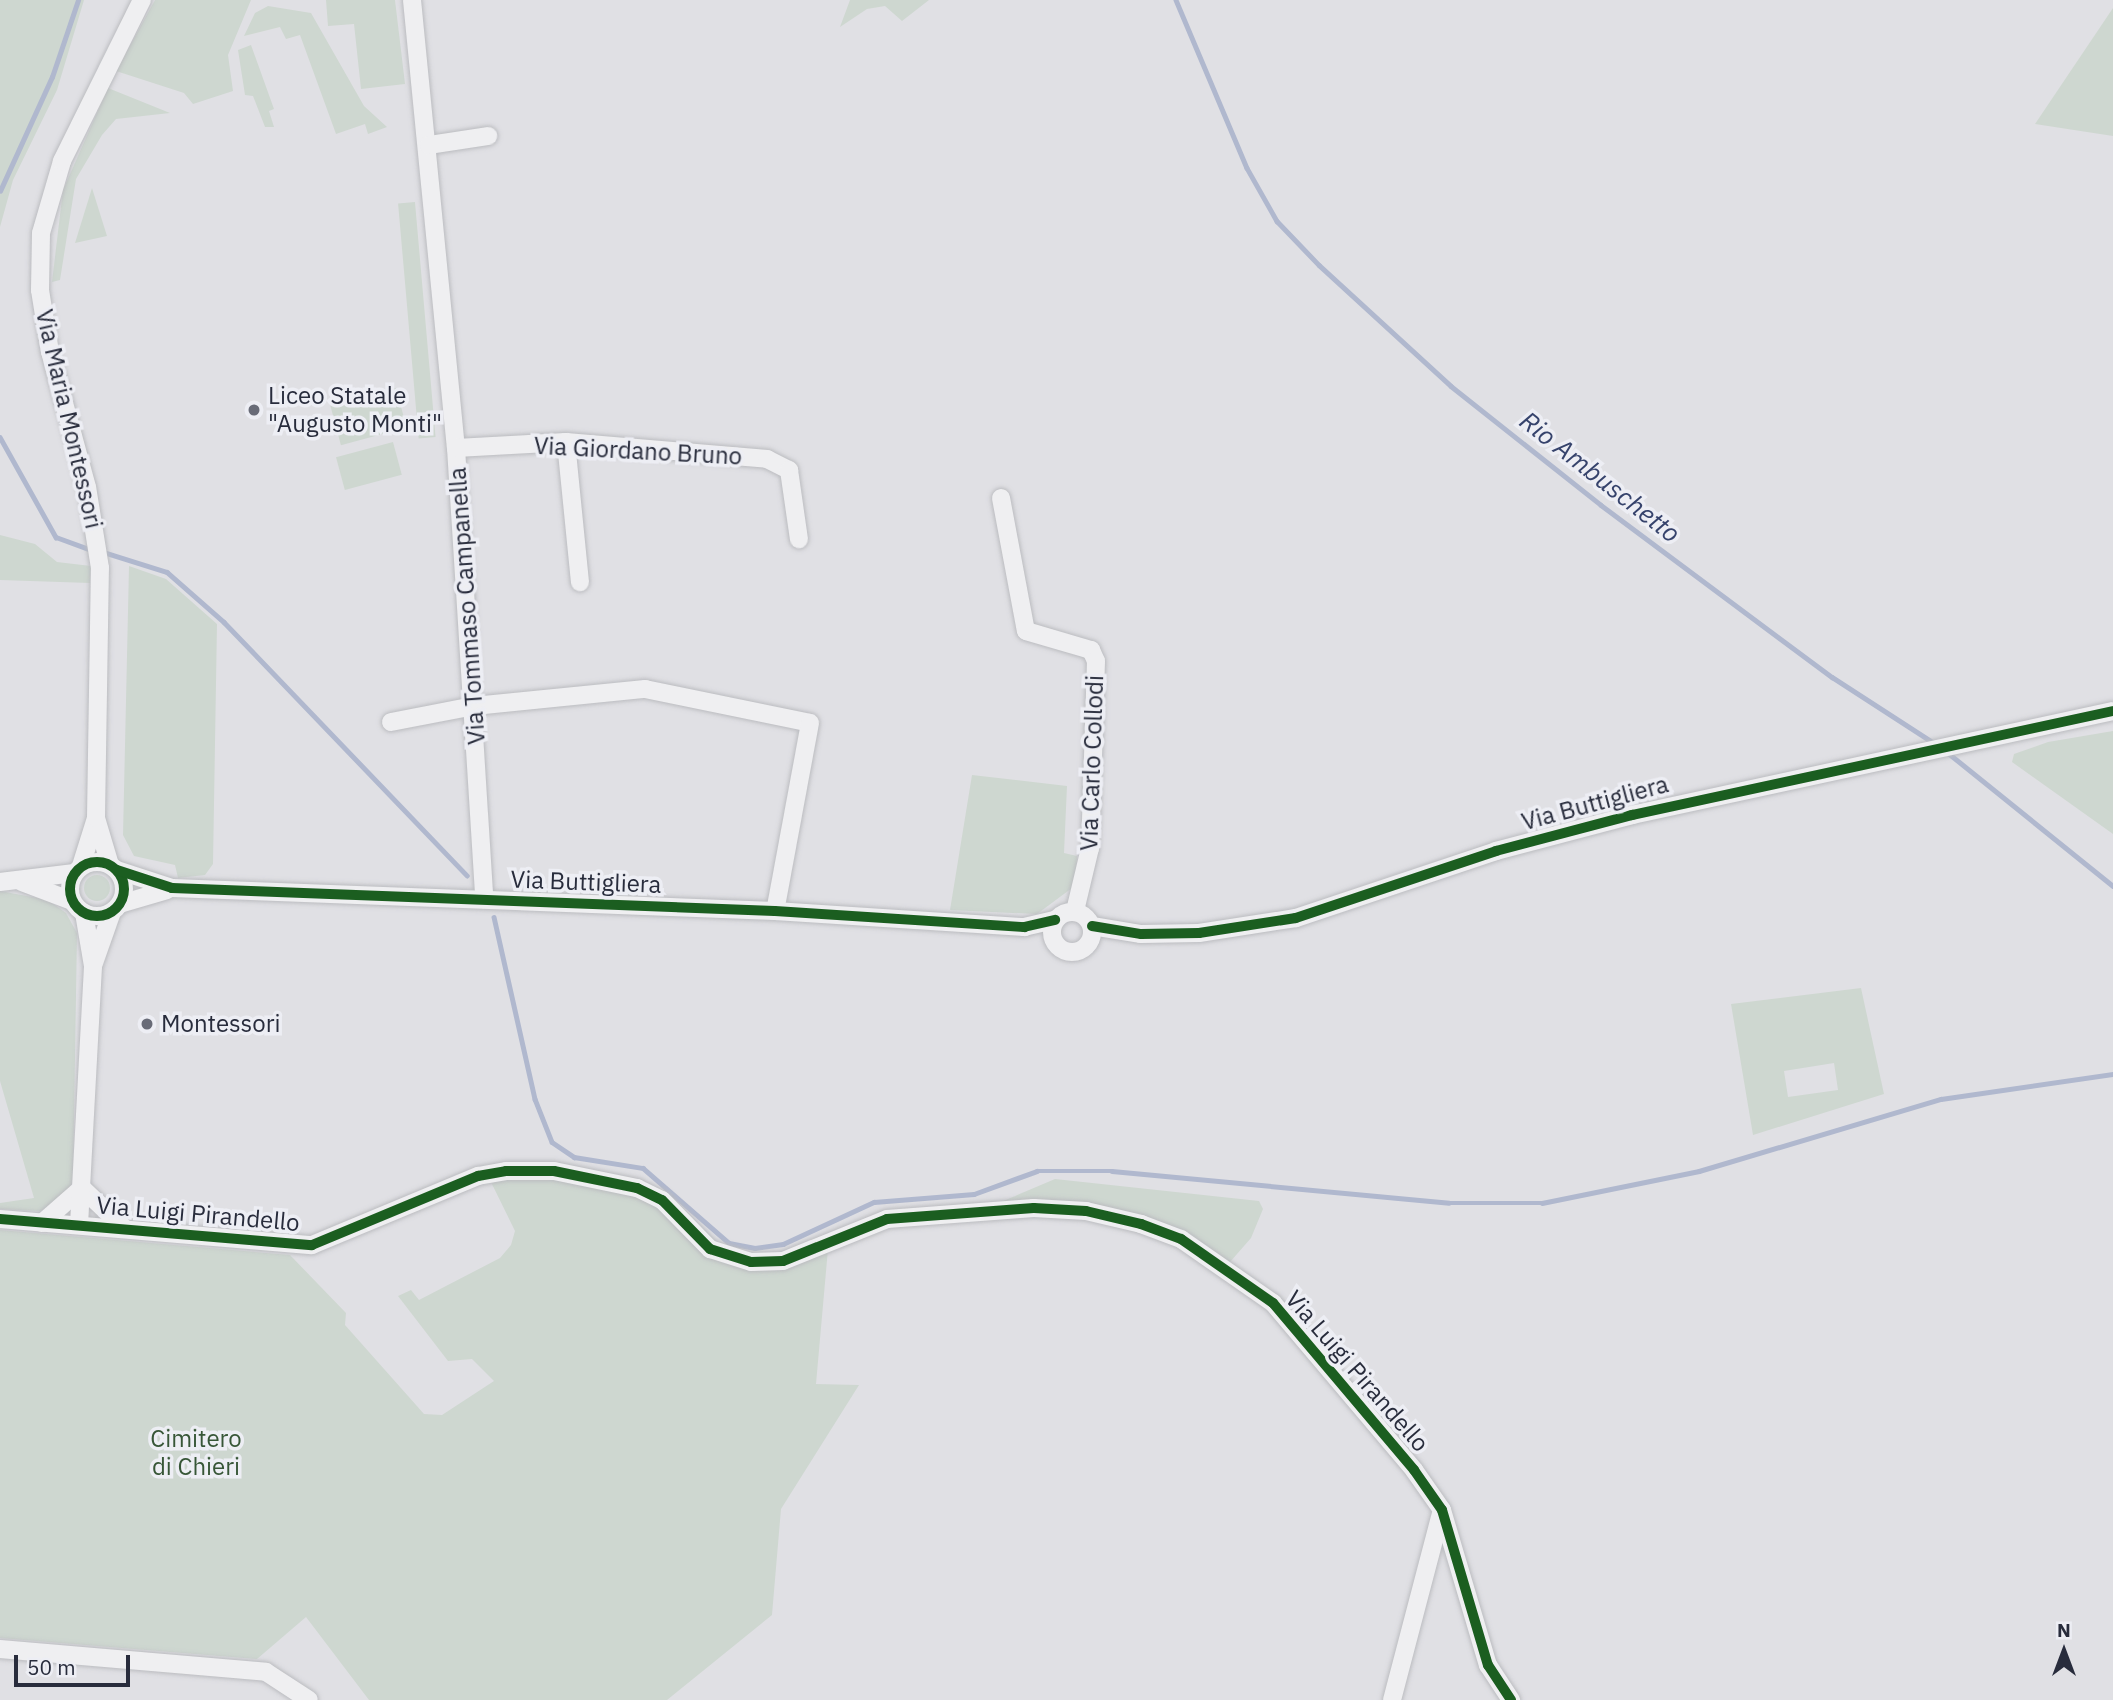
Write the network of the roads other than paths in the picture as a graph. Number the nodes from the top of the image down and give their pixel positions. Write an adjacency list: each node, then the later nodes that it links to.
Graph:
1 (142, 0): 13 (street, Via Maria Montessori)
2 (412, 0): 4 (street, Via Tommaso Campanella)
3 (488, 136): 4 (street)
4 (429, 145): 6 (street, Via Tommaso Campanella)
5 (566, 442): 6 (street, Via Giordano Bruno); 8 (street, Via Giordano Bruno); 9 (street)
6 (456, 448): 10 (street, Via Tommaso Campanella)
7 (1001, 498): 23 (street, Via Carlo Collodi)
8 (799, 539)
9 (580, 582)
10 (474, 706): 12 (street); 19 (street, Via Tommaso Campanella); 22 (street)
11 (2113, 711): 26 (street, Via Buttigliera)
12 (391, 722)
13 (96, 818): 14 (street, Via Maria Montessori); 15 (street, Via Maria Montessori)
14 (114, 868): 15 (street); 18 (street, Via Buttigliera); 21 (street, Via Maria Montessori)
15 (78, 870): 17 (street); 20 (street, Via Maria Montessori)
16 (0, 881): 17 (street)
17 (22, 883): 20 (street)
18 (172, 888): 19 (street, Via Buttigliera); 21 (street, Via Buttigliera)
19 (484, 899): 22 (street, Via Buttigliera)
20 (78, 907): 21 (street, Via Buttigliera); 28 (street)
21 (116, 908): 28 (street)
22 (775, 911): 25 (street, Via Buttigliera)
23 (1075, 911): 24 (street, Via Buttigliera); 26 (street)
24 (1055, 920): 25 (street, Via Buttigliera); 27 (street)
25 (1024, 927): 27 (street, Via Buttigliera)
26 (1091, 934): 27 (street, Via Buttigliera)
27 (1053, 939)
28 (93, 966): 29 (street)
29 (82, 1188): 31 (street); 32 (street); 33 (street)
30 (0, 1219): 31 (street, Via Luigi Pirandello)
31 (42, 1223): 32 (street, Via Luigi Pirandello)
32 (79, 1225): 33 (street, Via Luigi Pirandello)
33 (127, 1230): 34 (street, Via Luigi Pirandello)
34 (1442, 1510): 37 (street); 38 (street, Via Luigi Pirandello)
35 (0, 1650): 36 (street)
36 (309, 1700)
37 (1392, 1700)
38 (1511, 1700)

